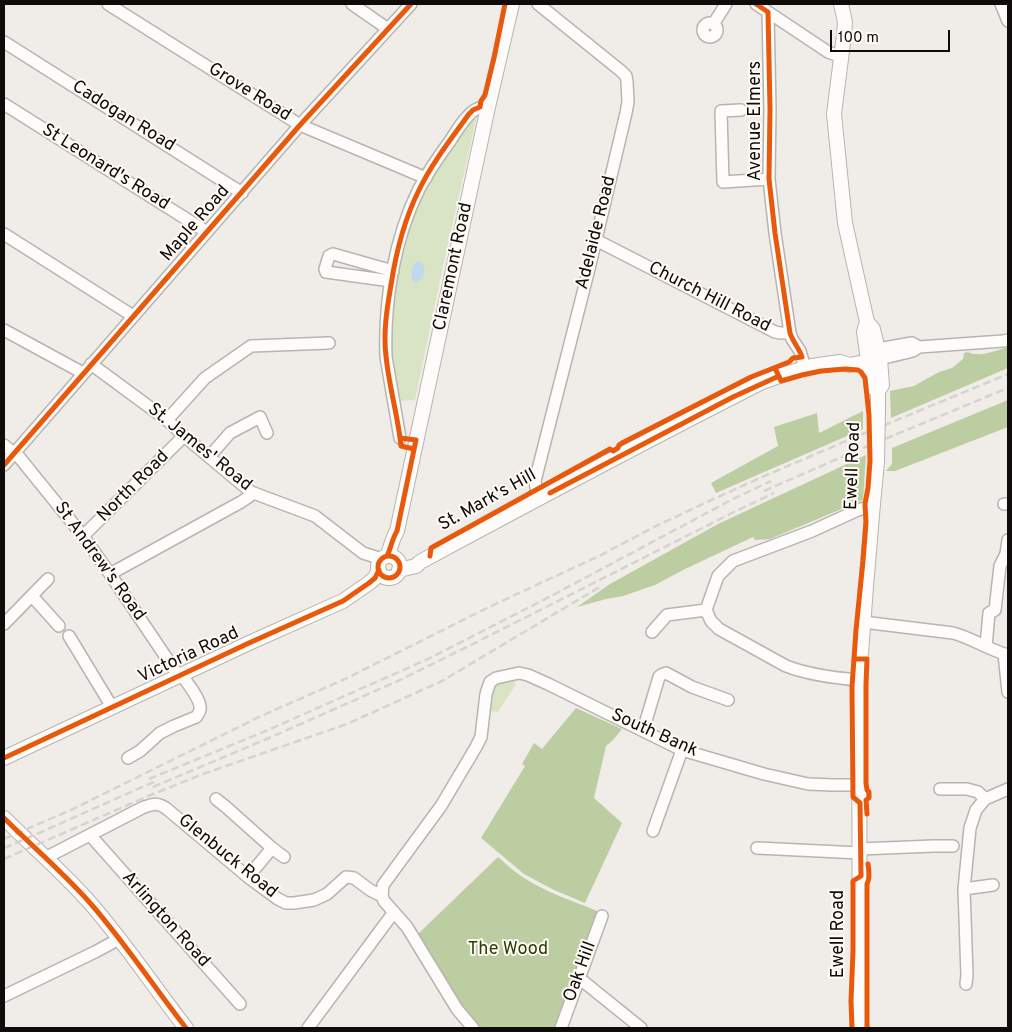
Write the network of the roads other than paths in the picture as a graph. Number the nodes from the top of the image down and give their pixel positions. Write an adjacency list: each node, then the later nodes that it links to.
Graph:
1 (108, 4): 19 (street, Grove Road)
2 (352, 4): 13 (street)
3 (411, 4): 13 (street, Maple Road)
4 (512, 4): 17 (main road, Claremont Road)
5 (538, 4): 25 (street, Adelaide Road)
6 (726, 4): 12 (street)
7 (756, 4): 10 (street)
8 (841, 4): 15 (main road, Ewell Road)
9 (1001, 4): 11 (street)
10 (768, 12): 15 (street); 21 (street, Avenue Elmers)
11 (1008, 21)
12 (714, 23)
13 (388, 29): 19 (street, Maple Road)
14 (4, 42): 22 (street, Cadogan Road)
15 (842, 57): 32 (main road, Ewell Road)
16 (4, 106): 23 (street, St Leonard's Road)
17 (488, 107): 20 (street); 48 (main road, Claremont Road)
18 (741, 110): 21 (street)
19 (300, 125): 20 (street, Grove Road); 22 (street, Maple Road)
20 (426, 178): 26 (street)
21 (768, 179): 29 (street, Avenue Elmers)
22 (242, 193): 23 (street, Maple Road)
23 (207, 232): 27 (street, Maple Road)
24 (4, 234): 27 (street)
25 (596, 240): 29 (street, Church Hill Road); 44 (street, Adelaide Road)
26 (392, 276): 26 (street); 38 (street)
27 (133, 316): 33 (street, Maple Road)
28 (4, 330): 33 (street, St. James' Road)
29 (790, 333): 34 (street, Church Hill Road)
30 (1008, 340): 32 (street)
31 (329, 344): 35 (street)
32 (873, 355): 34 (main road, St. Mark's Hill); 45 (main road, Ewell Road, bridge)
33 (87, 368): 35 (street, St. James' Road); 40 (street, Maple Road)
34 (805, 368): 44 (main road, St. Mark's Hill)
35 (167, 420): 37 (street, St. James' Road)
36 (267, 433): 41 (street)
37 (184, 436): 41 (street, St. James' Road); 46 (street, North Road)
38 (400, 438)
39 (4, 445): 40 (street, St Andrew's Road)
40 (15, 452): 42 (street, Maple Road); 46 (street, St Andrew's Road)
41 (209, 457): 43 (street, St. James' Road)
42 (4, 465)
43 (251, 492): 48 (street, St. James' Road); 49 (street)
44 (542, 497): 48 (main road, St. Mark's Hill)
45 (872, 508): 52 (street); 53 (main road, Ewell Road)
46 (83, 536): 49 (street, St Andrew's Road)
47 (1008, 540): 58 (street)
48 (389, 565): 60 (main road, Victoria Road)
49 (110, 574): 60 (street, St Andrew's Road)
50 (48, 579): 51 (street)
51 (32, 596): 54 (street); 55 (street)
52 (706, 610): 56 (street); 61 (street)
53 (863, 622): 58 (street); 61 (main road, Ewell Road)
54 (4, 624)
55 (59, 626)
56 (652, 632)
57 (69, 636): 64 (street)
58 (986, 646): 59 (street)
59 (1006, 654): 62 (street)
60 (180, 675): 64 (main road, Victoria Road); 68 (street, St Andrew's Road)
61 (860, 680): 69 (main road, Ewell Road)
62 (1008, 692)
63 (728, 700): 65 (street)
64 (112, 707): 67 (main road, Victoria Road)
65 (643, 731): 66 (street, South Bank); 86 (street, South Bank)
66 (682, 750): 69 (street, South Bank); 75 (street)
67 (4, 758)
68 (128, 758)
69 (860, 785): 80 (main road, Ewell Road)
70 (940, 789): 72 (street)
71 (1008, 789): 72 (street)
72 (985, 799): 85 (street)
73 (216, 800): 78 (street)
74 (4, 818): 82 (main road)
75 (653, 831)
76 (90, 836): 82 (street, Glenbuck Road); 83 (street, Glenbuck Road); 93 (street, Arlington Road)
77 (953, 846): 80 (street)
78 (272, 848): 81 (street); 83 (street)
79 (757, 848): 80 (street)
80 (860, 851): 99 (main road, Ewell Road)
81 (284, 857)
82 (45, 858): 89 (main road)
83 (248, 877): 86 (street, Glenbuck Road)
84 (993, 885): 85 (street)
85 (964, 889): 90 (street)
86 (382, 896): 87 (street)
87 (394, 912): 95 (street); 96 (street)
88 (602, 916): 91 (street, Oak Hill)
89 (119, 939): 92 (street); 94 (main road)
90 (971, 977)
91 (579, 978): 97 (street, Oak Hill); 98 (street)
92 (4, 996)
93 (240, 1004)
94 (186, 1028)
95 (308, 1028)
96 (473, 1028)
97 (561, 1028)
98 (640, 1028)
99 (860, 1028)

